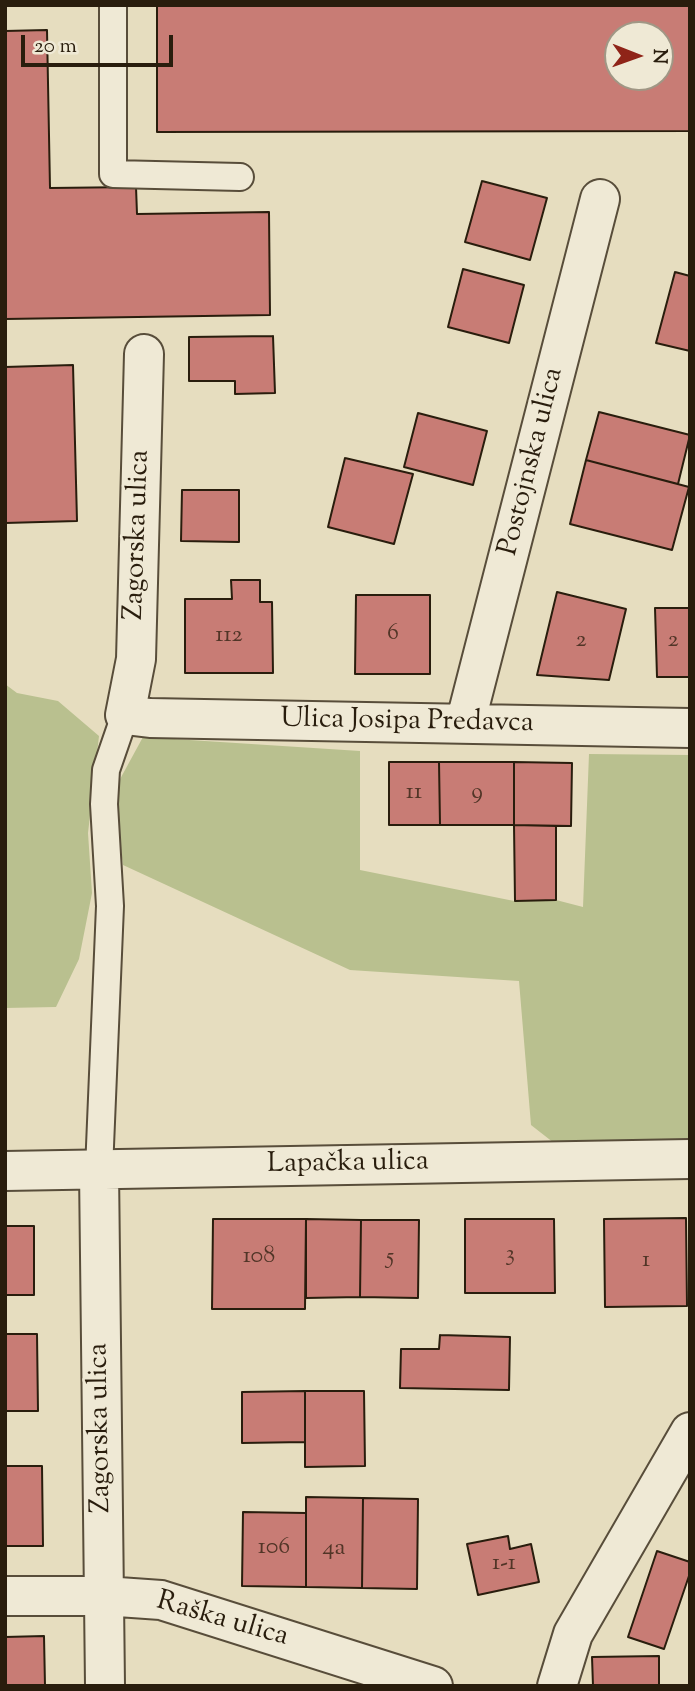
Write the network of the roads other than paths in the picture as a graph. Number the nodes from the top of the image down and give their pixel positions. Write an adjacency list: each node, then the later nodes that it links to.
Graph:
1 (113, 5): 2 (lane)
2 (240, 177)
3 (600, 199): 6 (street, Postojnska ulica)
4 (144, 354): 5 (street, Zagorska ulica)
5 (125, 715): 6 (street, Ulica Josipa Predavca); 9 (lane)
6 (466, 724): 7 (street, Ulica Josipa Predavca)
7 (690, 728)
8 (690, 1159): 9 (street, Lapačka ulica)
9 (99, 1170): 10 (street, Lapačka ulica); 13 (street, Zagorska ulica)
10 (5, 1171)
11 (690, 1432): 16 (street)
12 (5, 1596): 13 (street, Raška ulica)
13 (104, 1596): 14 (street, Zagorska ulica); 15 (street, Raška ulica)
14 (105, 1686)
15 (433, 1686)
16 (557, 1686)

